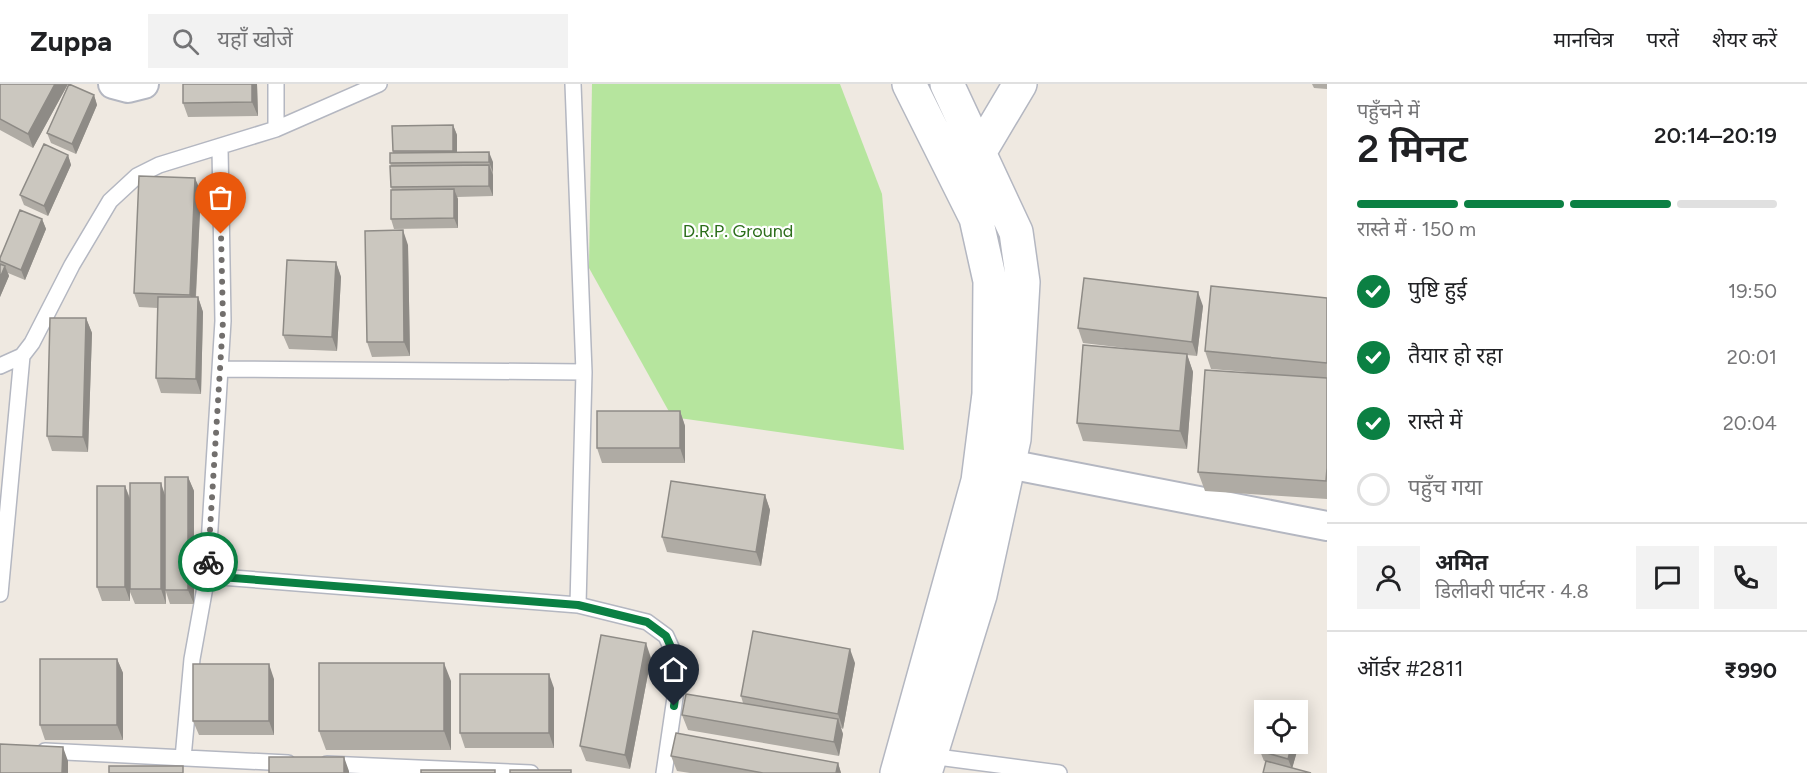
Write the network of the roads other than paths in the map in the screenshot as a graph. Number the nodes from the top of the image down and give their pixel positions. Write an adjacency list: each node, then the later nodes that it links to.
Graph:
1 (113, 84): 2 (street)
2 (144, 84)
3 (276, 84): 9 (lane)
4 (380, 84): 9 (lane)
5 (573, 84): 16 (lane)
6 (909, 84): 12 (main road)
7 (947, 84): 11 (main road)
8 (1020, 84): 11 (main road)
9 (276, 129): 10 (lane)
10 (220, 148): 13 (lane); 15 (lane)
11 (979, 152): 12 (main road); 17 (main road)
12 (960, 184): 27 (main road)
13 (22, 356): 14 (lane); 20 (lane)
14 (0, 366)
15 (220, 369): 16 (lane); 19 (lane)
16 (584, 372): 21 (lane)
17 (1008, 464): 18 (street); 24 (main road)
18 (1327, 526)
19 (207, 576): 21 (lane); 23 (lane)
20 (0, 594)
21 (578, 605): 26 (lane)
22 (34, 751): 23 (lane)
23 (183, 758): 25 (lane)
24 (927, 764): 28 (lane)
25 (531, 773)
26 (664, 773)
27 (897, 773)
28 (1059, 773)

